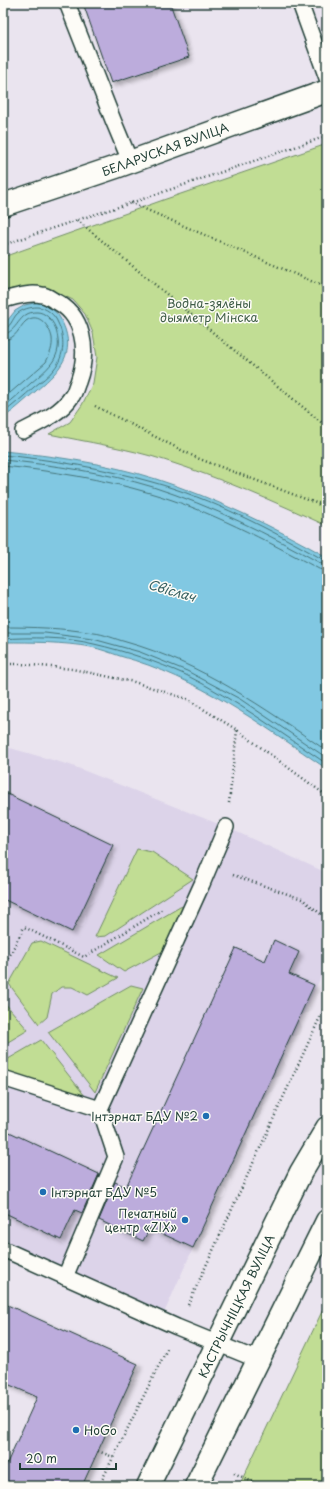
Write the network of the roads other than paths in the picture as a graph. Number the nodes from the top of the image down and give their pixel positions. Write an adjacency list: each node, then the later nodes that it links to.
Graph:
1 (67, 3): 5 (lane)
2 (300, 3): 3 (lane)
3 (327, 78)
4 (327, 91): 5 (street, БЕЛАРУСКАЯ ВУЛІЦА)
5 (130, 162): 6 (street, БЕЛАРУСКАЯ ВУЛІЦА)
6 (3, 205)
7 (3, 300): 8 (lane)
8 (23, 431)
9 (226, 827): 11 (lane)
10 (3, 1078): 11 (lane)
11 (100, 1109): 15 (lane)
12 (327, 1128): 16 (street, КАСТРЫЧНІЦКАЯ ВУЛІЦА)
13 (327, 1221): 17 (street)
14 (3, 1249): 15 (lane)
15 (65, 1277): 16 (lane)
16 (218, 1344): 17 (lane); 18 (street, КАСТРЫЧНІЦКАЯ ВУЛІЦА)
17 (258, 1360): 19 (street)
18 (148, 1486)
19 (196, 1486)

